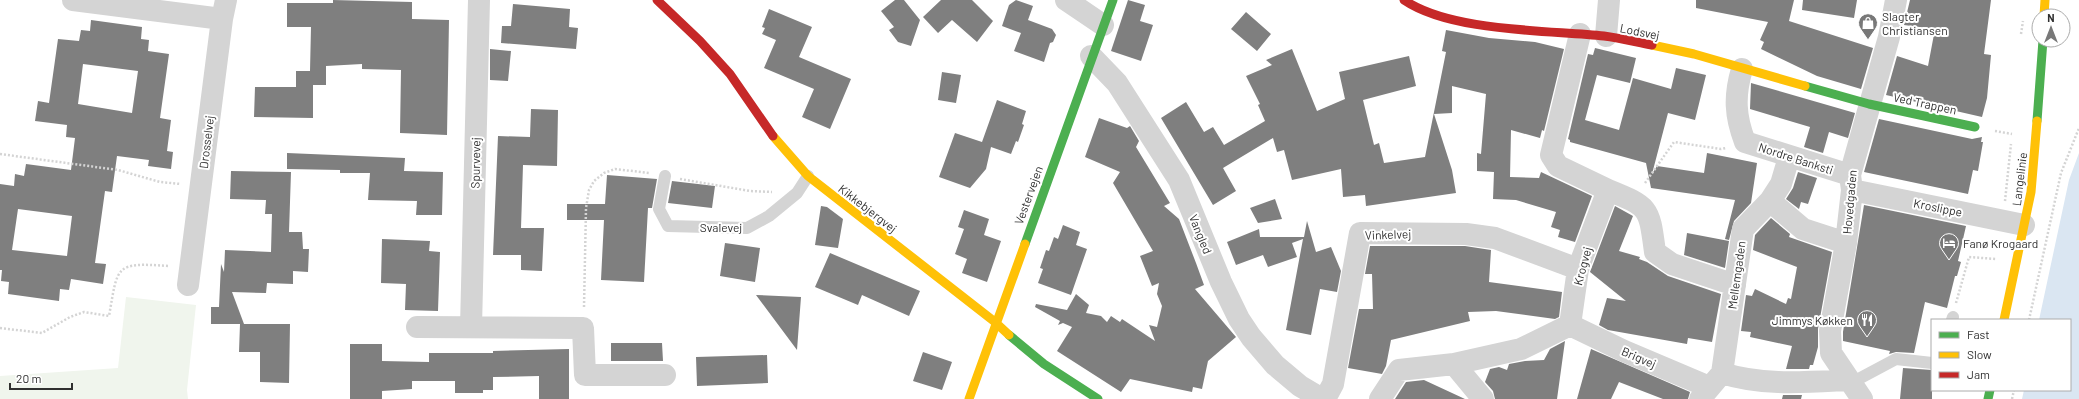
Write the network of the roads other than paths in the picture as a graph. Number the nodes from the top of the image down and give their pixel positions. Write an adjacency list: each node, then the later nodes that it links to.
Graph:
1 (73, 0): 9 (street)
2 (479, 0): 33 (street, Spurvevej)
3 (657, 0): 20 (street, Kikkebjergvej)
4 (1066, 0): 10 (street)
5 (1113, 0): 10 (street, Vestervejen)
6 (1404, 0): 11 (street, Lodsvej)
7 (1609, 0): 12 (street)
8 (1896, 0): 16 (street, Hovedgaden)
9 (224, 9): 27 (street, Drosselvej)
10 (1103, 25): 14 (street, Vestervejen)
11 (1580, 34): 12 (street, Lodsvej); 22 (street)
12 (1606, 36): 15 (street, Lodsvej)
13 (2041, 48): 24 (street, Langelinie)
14 (1092, 56): 30 (street, Vestervejen); 41 (street, Vangled)
15 (1742, 69): 16 (street, Lodsvej); 18 (street, Nordre Banksti)
16 (1869, 104): 17 (street, Ved Trappen); 21 (street, Hovedgaden)
17 (1975, 126)
18 (1789, 157): 21 (street, Nordre Banksti); 23 (street, Mellemgaden)
19 (664, 176): 20 (lane, Svalevej)
20 (808, 176): 30 (street, Kikkebjergvej)
21 (1851, 183): 24 (street, Kroslippe); 25 (street, Hovedgaden)
22 (1608, 190): 26 (street, Krogvej); 28 (street)
23 (1770, 201): 25 (street); 28 (street, Mellemgaden)
24 (2024, 225): 29 (street, Langelinie)
25 (1846, 243): 38 (street, Hovedgaden)
26 (1578, 270): 31 (street, Krogvej); 41 (street, Vinkelvej)
27 (189, 276)
28 (1735, 285): 37 (street, Mellemgaden)
29 (2004, 319)
30 (995, 322): 39 (street, Vestervejen); 40 (street, Kikkebjergvej)
31 (1570, 325): 35 (street); 37 (street, Brigvej)
32 (417, 327): 33 (street)
33 (471, 327): 36 (street)
34 (1931, 363): 38 (lane)
35 (1454, 364): 42 (street); 43 (street)
36 (664, 375)
37 (1710, 386): 38 (street, Brigvej)
38 (1854, 387)
39 (969, 399)
40 (1098, 399)
41 (1324, 399)
42 (1380, 399)
43 (1483, 399)

